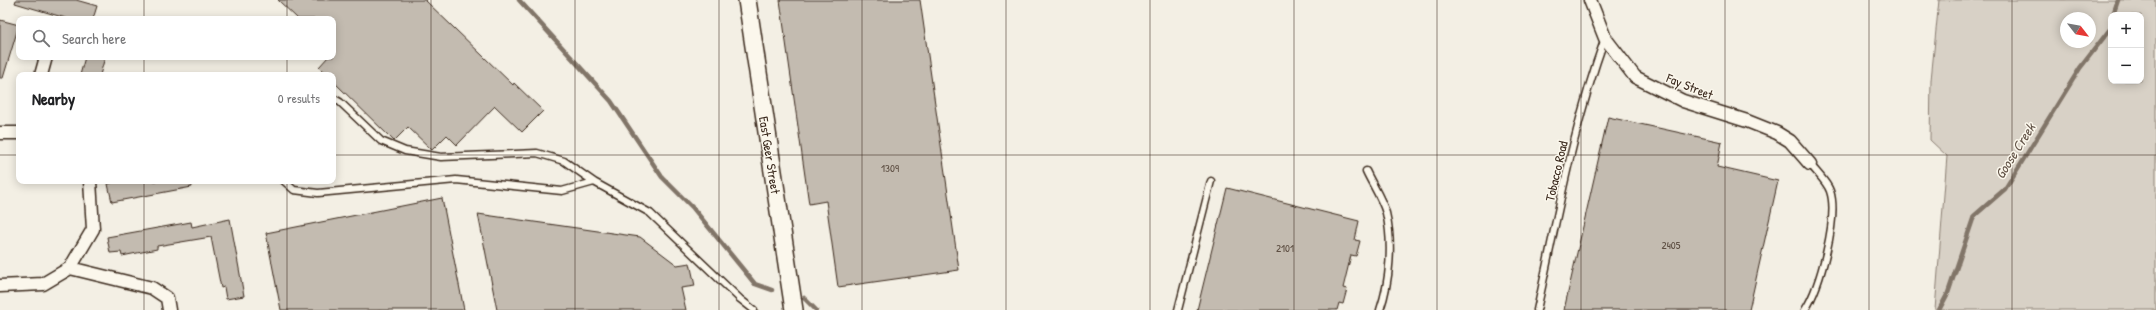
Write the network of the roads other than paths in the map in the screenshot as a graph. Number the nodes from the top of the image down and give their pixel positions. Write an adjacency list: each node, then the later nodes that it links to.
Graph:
1 (747, 0): 19 (main road, East Geer Street)
2 (1590, 0): 3 (street, Fay Street)
3 (1605, 38): 9 (street, Fay Street); 22 (lane, Tobacco Road)
4 (45, 60): 5 (street)
5 (42, 72)
6 (336, 100): 12 (lane)
7 (0, 133): 8 (street)
8 (16, 133)
9 (1810, 164): 23 (lane)
10 (1366, 171): 21 (lane)
11 (1211, 181): 20 (lane)
12 (594, 182): 14 (lane); 18 (lane)
13 (90, 184): 15 (street)
14 (287, 184)
15 (70, 268): 16 (street); 17 (street)
16 (0, 286)
17 (169, 310)
18 (754, 310)
19 (794, 310)
20 (1178, 310)
21 (1380, 310)
22 (1537, 310)
23 (1805, 310)

